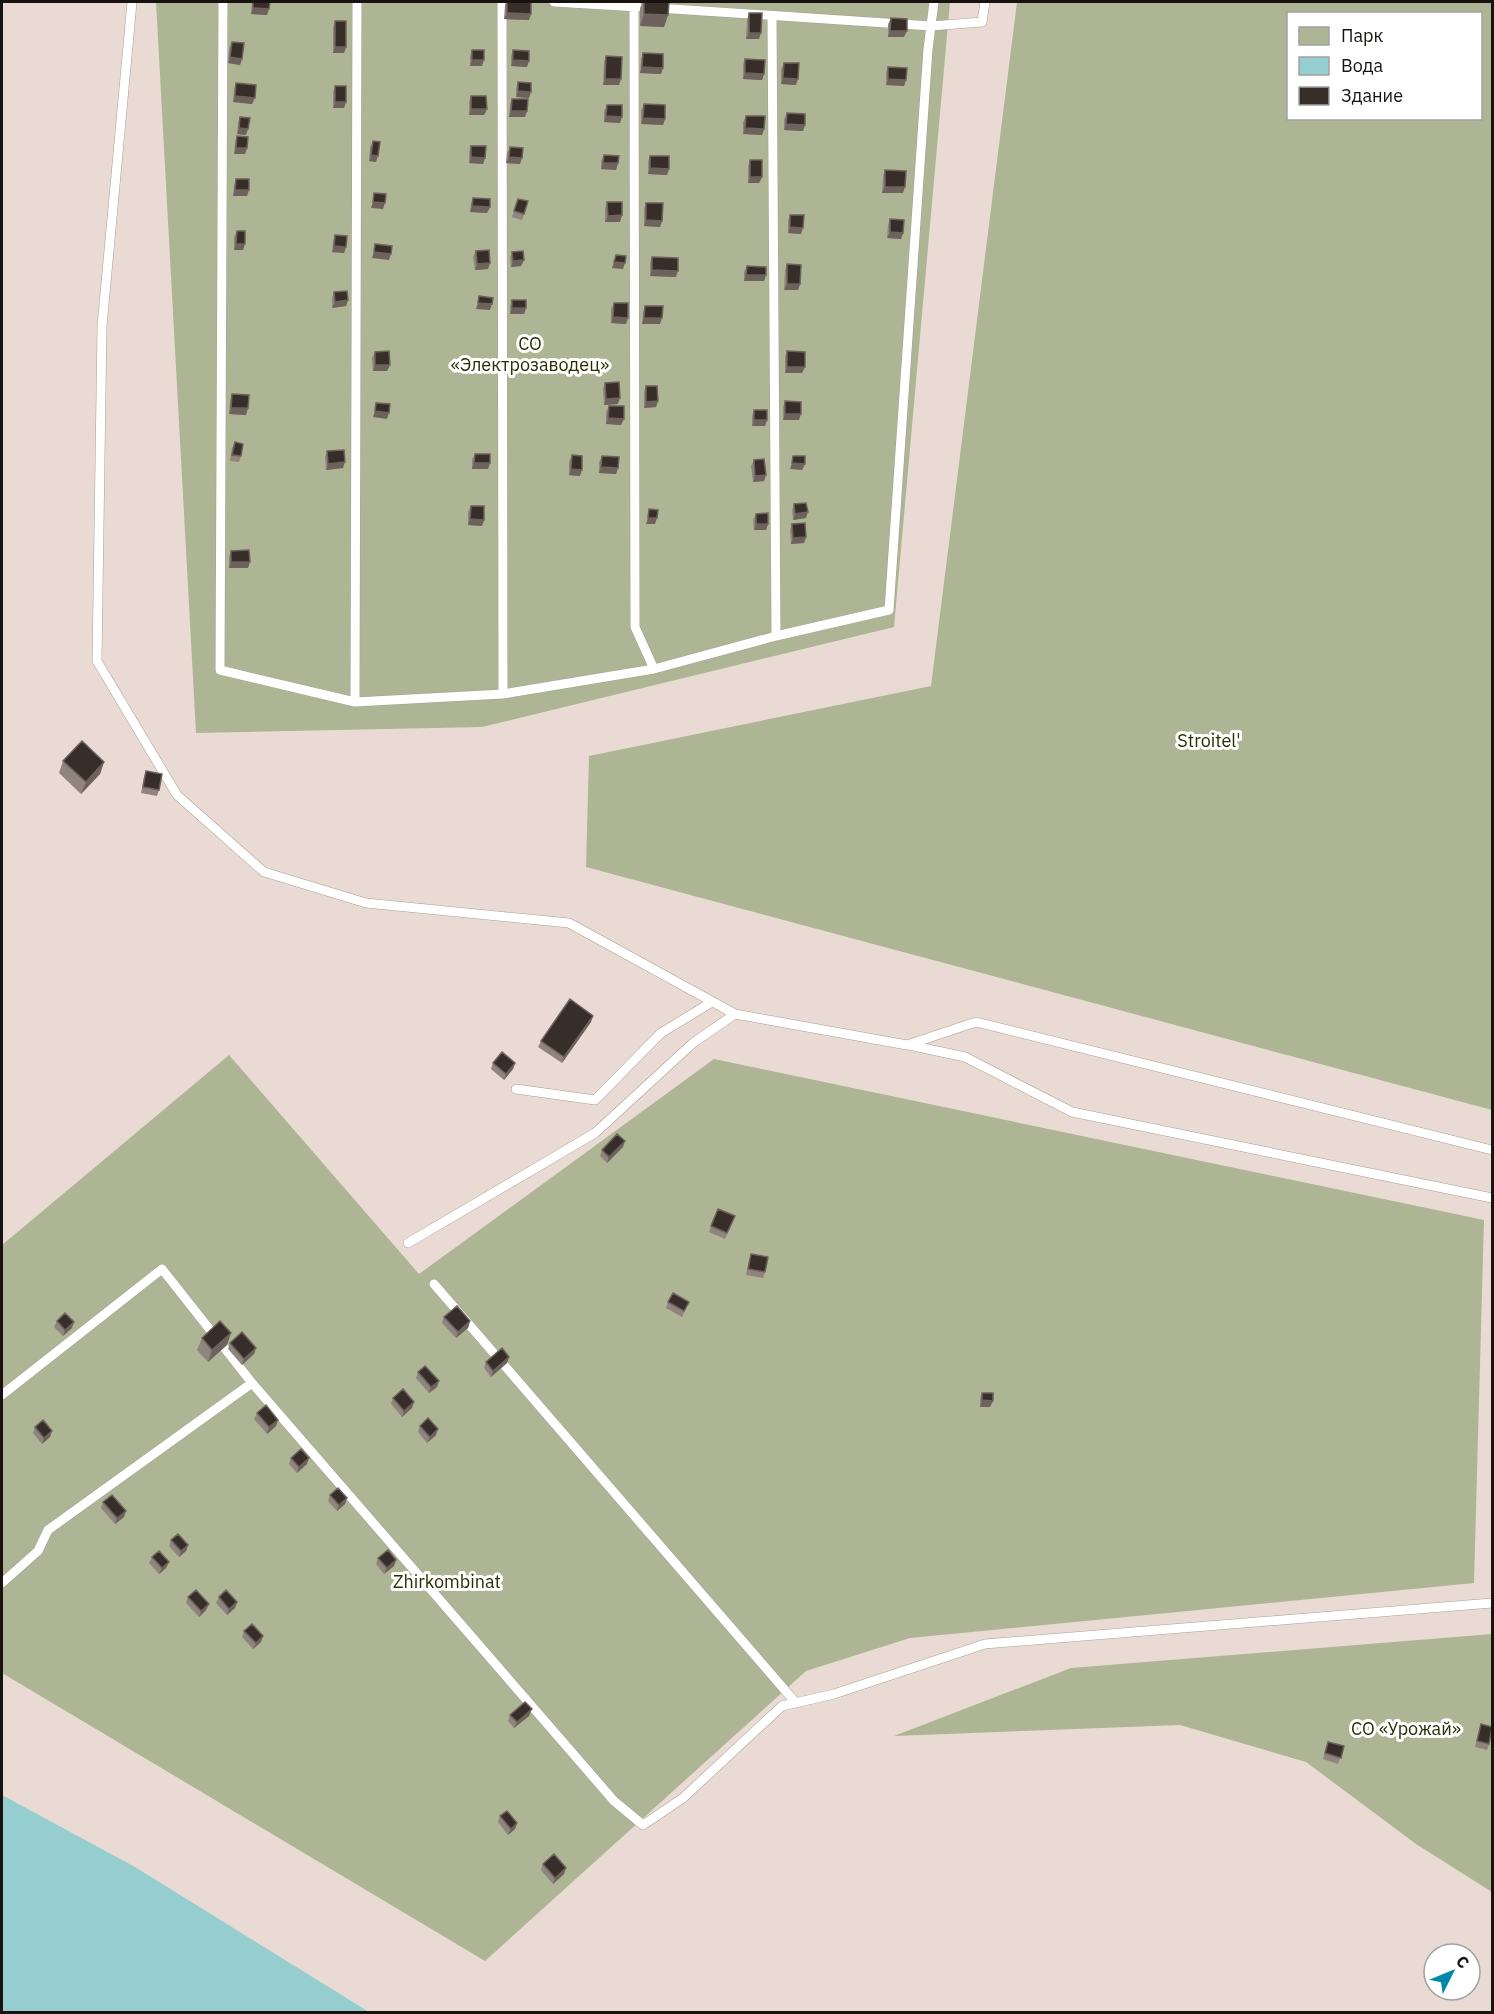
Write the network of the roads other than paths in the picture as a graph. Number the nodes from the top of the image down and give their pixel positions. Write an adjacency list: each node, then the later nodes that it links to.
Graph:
1 (132, 2): 17 (lane)
2 (223, 2): 16 (lane)
3 (357, 2): 16 (lane)
4 (501, 2): 15 (lane)
5 (555, 2): 9 (lane)
6 (725, 2): 10 (lane)
7 (934, 2): 12 (lane)
8 (985, 2): 12 (lane)
9 (634, 7): 10 (lane); 14 (lane)
10 (724, 12): 11 (lane)
11 (772, 16): 12 (lane); 13 (lane)
12 (931, 26): 13 (lane)
13 (776, 636): 14 (lane)
14 (654, 669): 15 (lane)
15 (503, 694): 16 (lane)
16 (355, 702)
17 (712, 1002): 18 (lane); 20 (lane)
18 (735, 1014): 19 (lane); 23 (lane)
19 (907, 1045): 21 (lane); 22 (lane)
20 (516, 1089)
21 (1492, 1150)
22 (1492, 1198)
23 (408, 1243)
24 (434, 1284): 29 (lane)
25 (252, 1383): 26 (lane); 27 (lane); 29 (lane)
26 (2, 1395)
27 (2, 1583)
28 (1492, 1604): 29 (lane)
29 (796, 1702)

